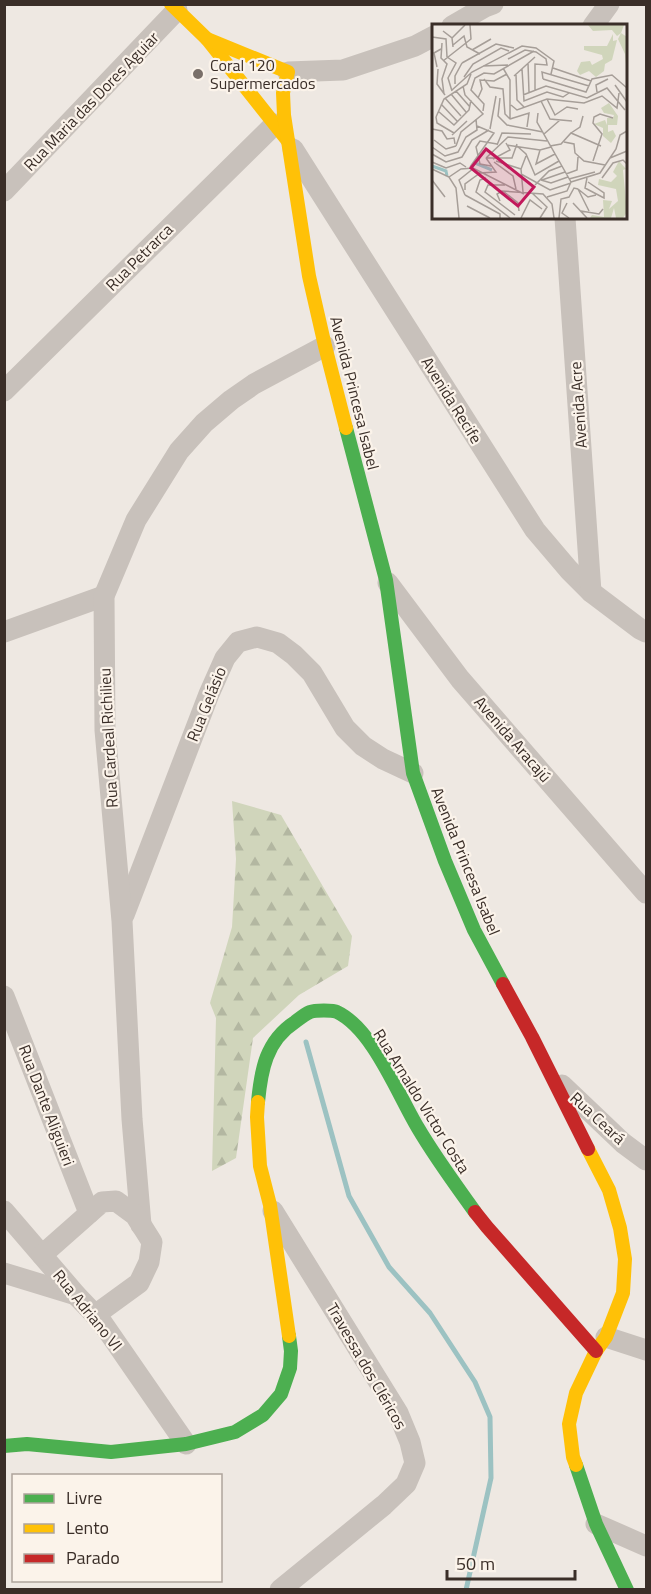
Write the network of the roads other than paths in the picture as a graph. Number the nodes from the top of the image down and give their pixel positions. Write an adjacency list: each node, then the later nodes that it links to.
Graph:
1 (493, 4): 4 (street)
2 (609, 4): 5 (street)
3 (174, 8): 7 (street, Avenida Princesa Isabel); 12 (street, Rua Maria das Dores Aguiar)
4 (455, 24)
5 (594, 24)
6 (432, 37): 9 (street)
7 (207, 39): 8 (street, Avenida Princesa Isabel); 10 (street, Avenida Princesa Isabel)
8 (225, 46): 9 (street, Avenida Princesa Isabel); 10 (street, Avenida Princesa Isabel)
9 (288, 72): 10 (street)
10 (279, 120): 11 (street, Avenida Princesa Isabel); 15 (street, Rua Petrarca)
11 (288, 141): 14 (street, Avenida Princesa Isabel); 17 (street, Avenida Recife)
12 (4, 191)
13 (565, 219): 17 (street, Avenida Acre)
14 (325, 346): 16 (street, Avenida Princesa Isabel); 18 (street, Rua Cardeal Richilieu)
15 (4, 391)
16 (386, 580): 21 (street, Avenida Princesa Isabel); 22 (street, Avenida Aracajú)
17 (591, 592): 20 (street, Avenida Recife)
18 (104, 596): 19 (street); 23 (street, Rua Cardeal Richilieu)
19 (4, 632)
20 (646, 632)
21 (413, 773): 23 (street, Rua Gelásio); 25 (street, Avenida Princesa Isabel)
22 (646, 893)
23 (122, 921): 30 (street, Rua Cardeal Richilieu)
24 (4, 996): 29 (street, Rua Dante Aliguieri)
25 (551, 1074): 26 (street, Rua Ceará); 35 (street, Avenida Princesa Isabel)
26 (646, 1160)
27 (270, 1205): 35 (street, Rua Arnaldo Victor Costa); 37 (street, Rua Arnaldo Victor Costa); 41 (street, Travessa dos Cléricos)
28 (4, 1211): 31 (street, Rua Adriano VI)
29 (89, 1213): 30 (street); 31 (street)
30 (141, 1225): 34 (street)
31 (42, 1255): 33 (street, Rua Adriano VI)
32 (4, 1273): 33 (street)
33 (77, 1296): 34 (street, Rua Adriano VI)
34 (95, 1315): 37 (street, Rua Adriano VI)
35 (601, 1344): 36 (street); 39 (street, Avenida Princesa Isabel)
36 (646, 1350)
37 (186, 1444): 38 (street, Rua Arnaldo Victor Costa)
38 (4, 1446)
39 (596, 1524): 40 (street); 42 (street, Avenida Princesa Isabel)
40 (646, 1546)
41 (280, 1590)
42 (627, 1590)

